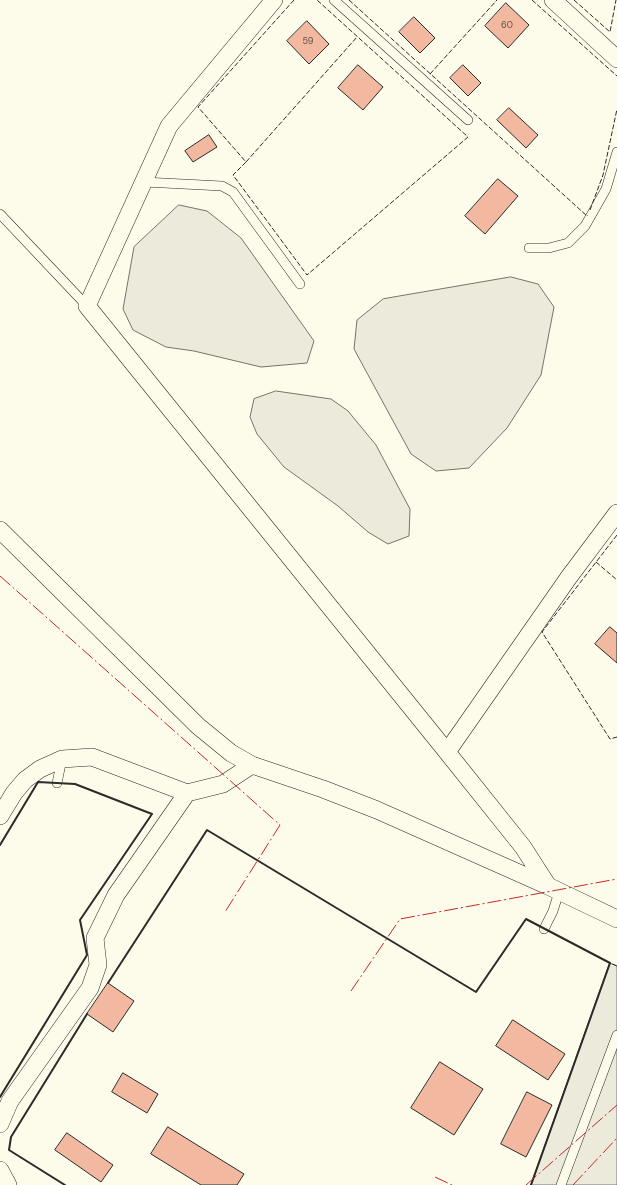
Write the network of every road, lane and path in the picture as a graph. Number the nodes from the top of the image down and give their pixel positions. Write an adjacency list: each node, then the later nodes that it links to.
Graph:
1 (274, 0): 7 (street)
2 (334, 0): 5 (lane)
3 (552, 0): 4 (street)
4 (617, 59)
5 (468, 120)
6 (617, 152): 9 (lane)
7 (144, 182): 10 (lane); 11 (street)
8 (0, 214): 11 (lane)
9 (529, 248)
10 (300, 284)
11 (87, 306): 14 (street)
12 (617, 513): 14 (street)
13 (0, 530): 16 (street)
14 (447, 752): 20 (street)
15 (62, 759): 17 (lane); 18 (street); 19 (street)
16 (252, 765): 18 (street); 20 (street)
17 (57, 783)
18 (187, 793): 24 (street)
19 (0, 816)
20 (554, 889): 21 (street); 22 (lane)
21 (617, 920)
22 (544, 929)
23 (617, 1035): 27 (lane)
24 (0, 1124)
25 (0, 1170): 26 (street)
26 (8, 1185)
27 (561, 1185)

